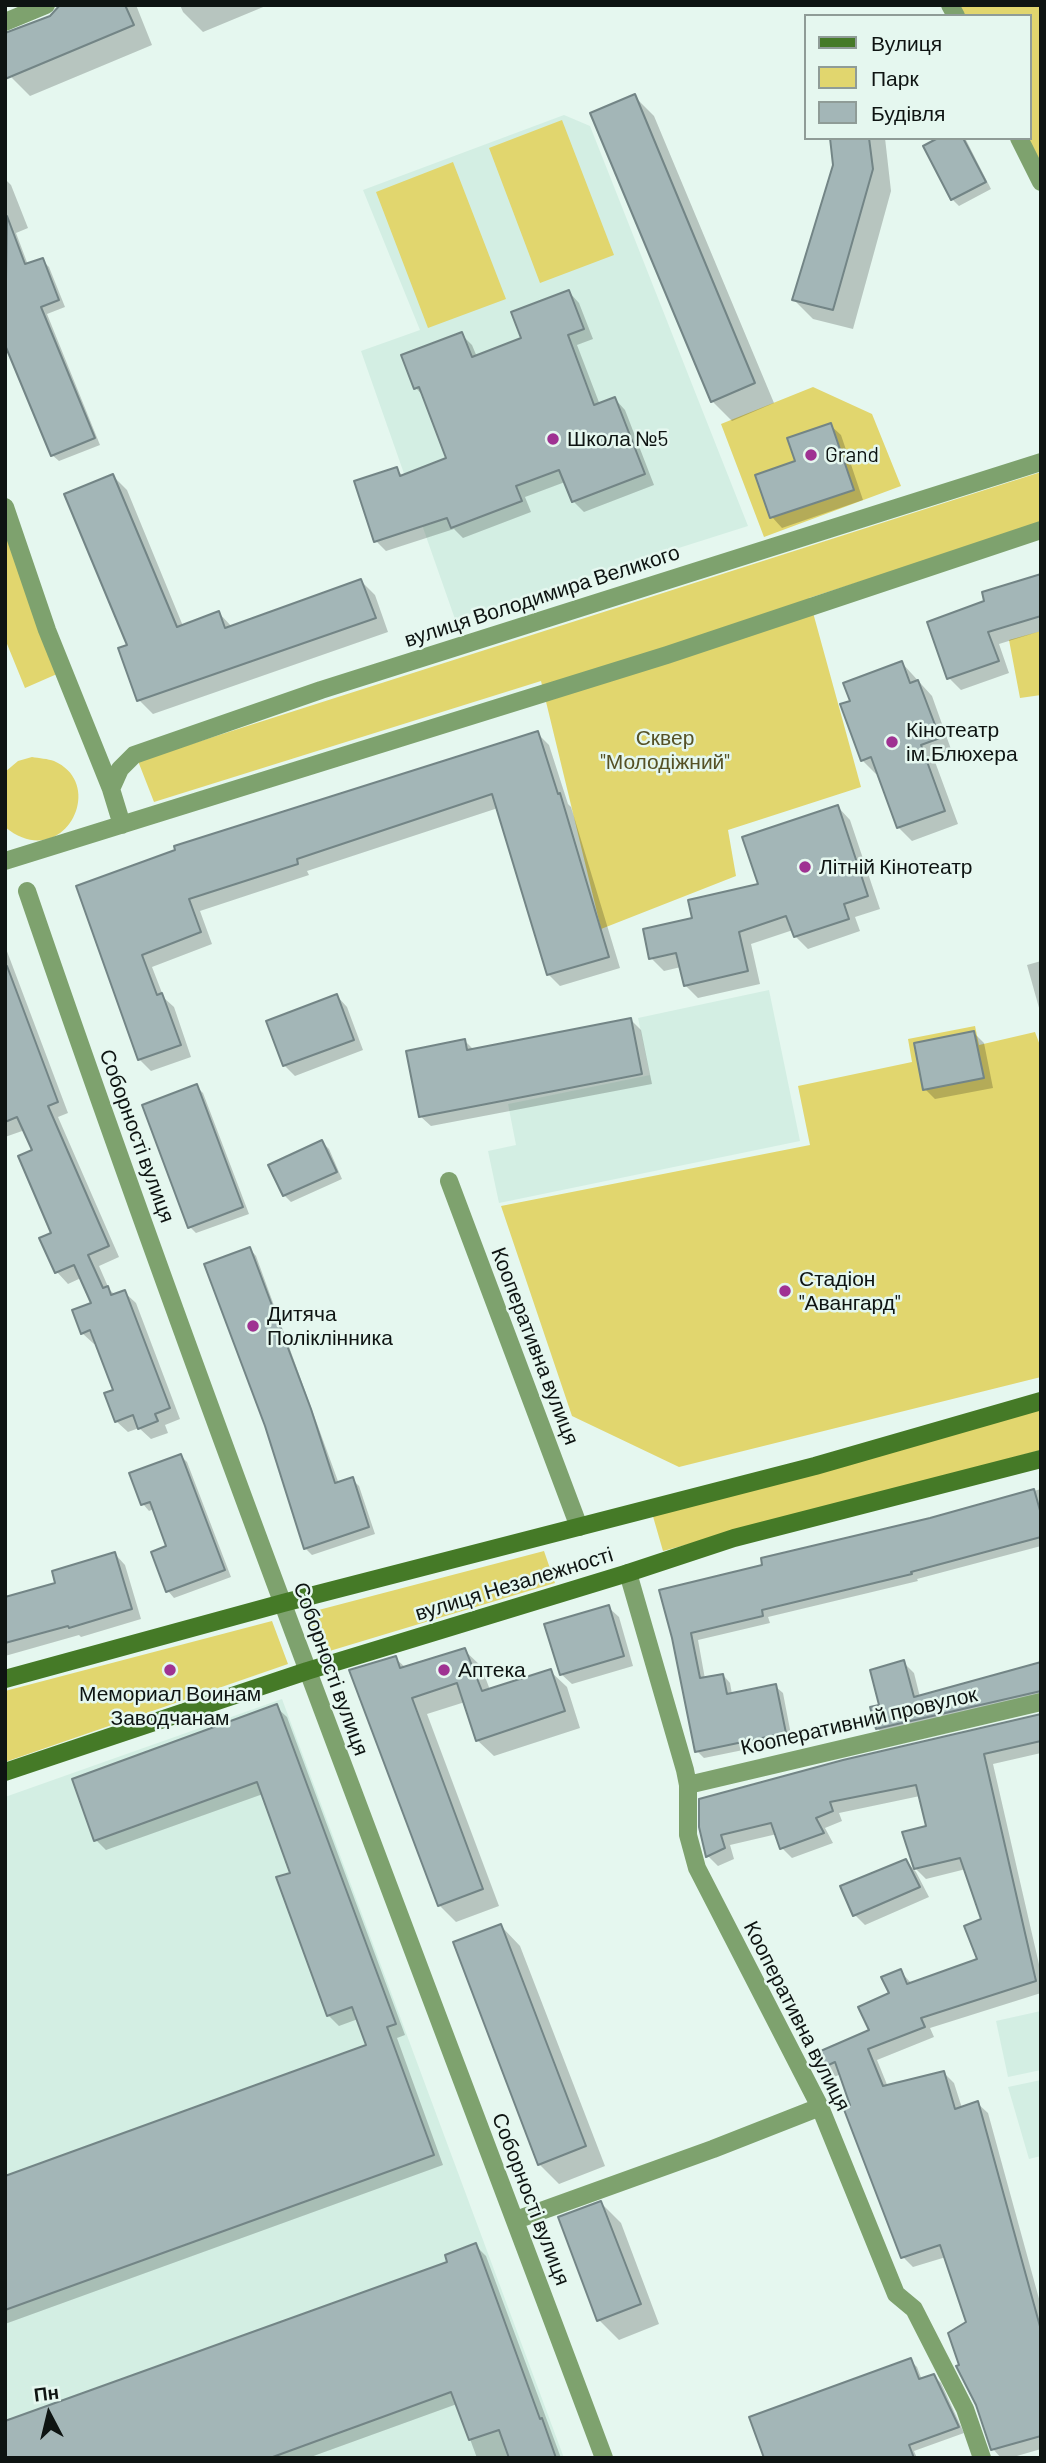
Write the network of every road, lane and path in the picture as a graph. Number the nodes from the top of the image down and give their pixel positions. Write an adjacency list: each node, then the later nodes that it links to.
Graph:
1 (46, 5): 2 (street)
2 (5, 22)
3 (1020, 140): 4 (street)
4 (1041, 181)
5 (1041, 462): 8 (street, вулиця Володимира Великого)
6 (5, 507): 8 (street)
7 (1041, 530): 9 (street)
8 (111, 789): 9 (street)
9 (122, 825): 10 (street)
10 (5, 861)
11 (27, 891): 17 (street, Соборності вулиця)
12 (449, 1181): 15 (street, Кооперативна вулиця)
13 (1041, 1401): 15 (street, вулиця Незалежності)
14 (1041, 1460): 16 (street, вулиця Незалежності)
15 (579, 1527): 17 (street, вулиця Незалежності)
16 (628, 1573): 18 (street, вулиця Незалежності); 22 (street, Кооперативна вулиця)
17 (284, 1603): 18 (street, Соборності вулиця); 19 (street, вулиця Незалежності)
18 (307, 1671): 21 (street, вулиця Незалежності); 24 (street, Соборності вулиця)
19 (5, 1679)
20 (1041, 1702): 22 (street, Кооперативний провулок)
21 (5, 1772)
22 (688, 1785): 23 (street, Кооперативна вулиця)
23 (820, 2107): 24 (street); 26 (street, Кооперативна вулиця)
24 (516, 2220): 25 (street, Соборності вулиця)
25 (604, 2458)
26 (982, 2458)

